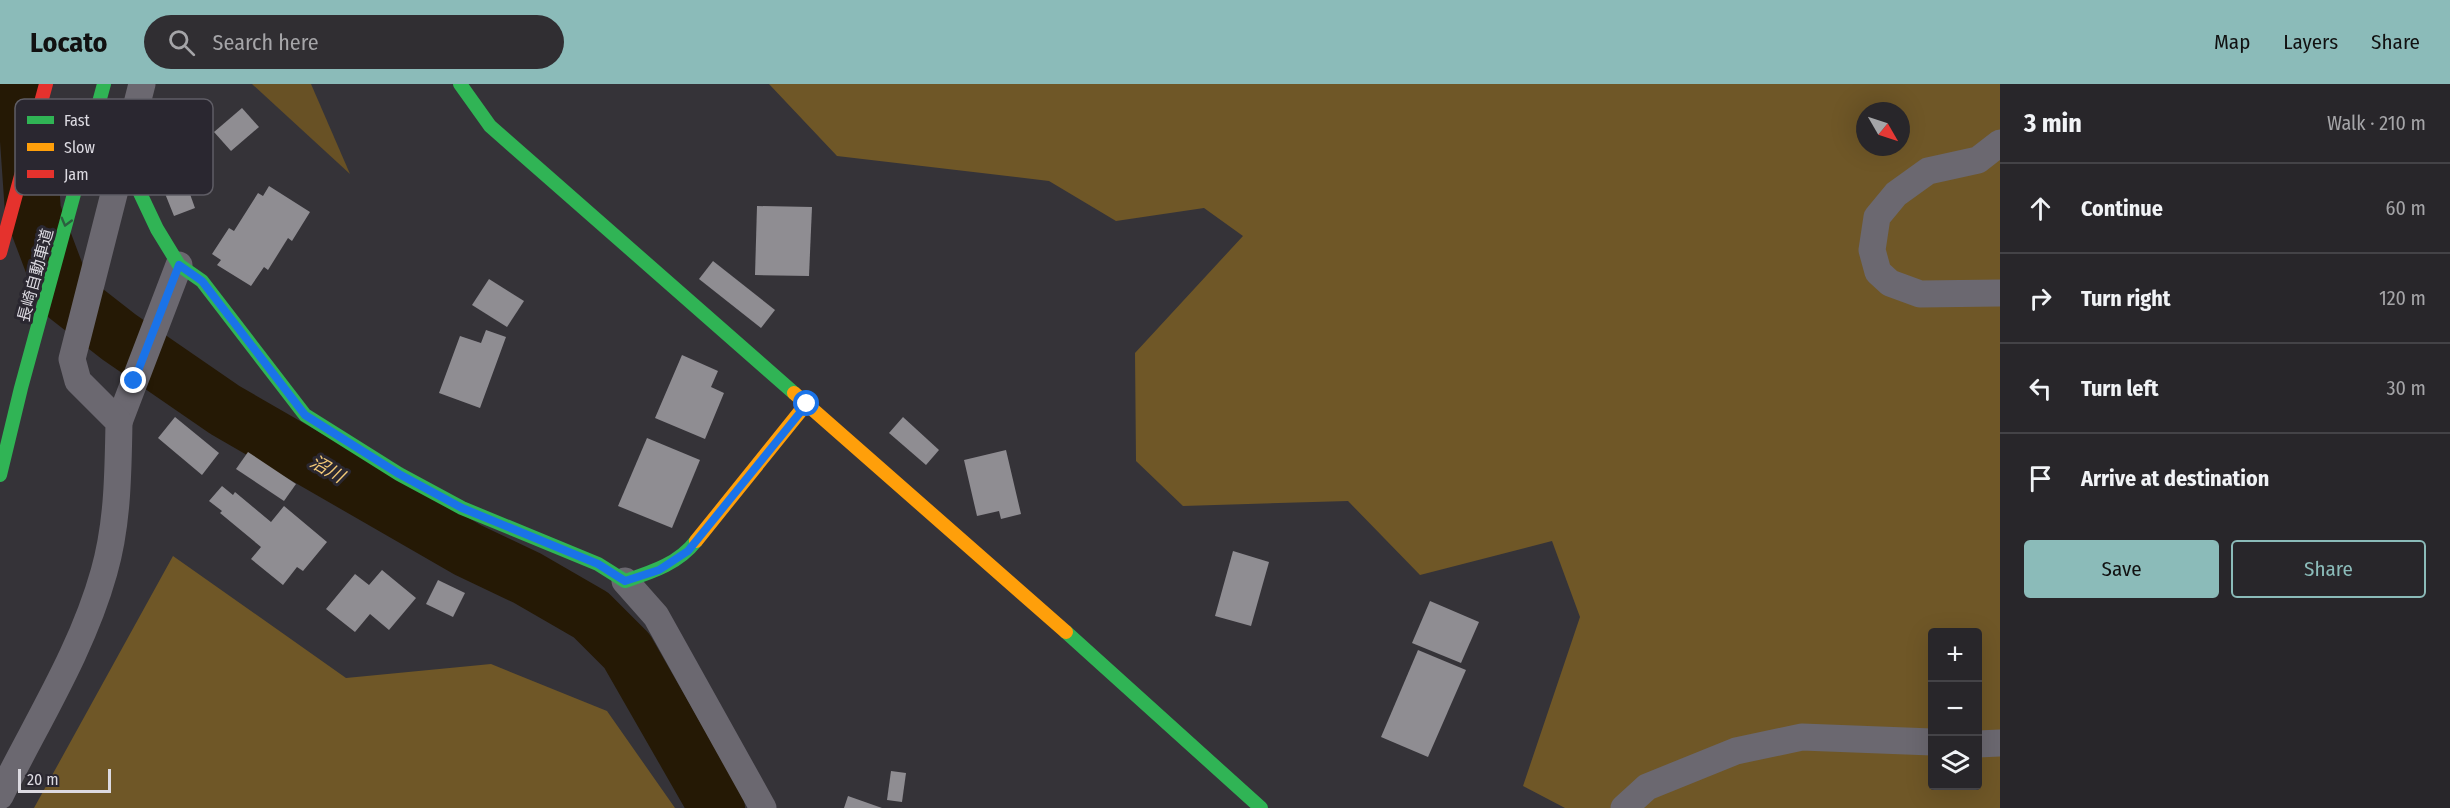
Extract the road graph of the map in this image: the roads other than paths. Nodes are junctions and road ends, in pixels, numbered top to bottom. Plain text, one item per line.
1 (46, 84) edge
2 (104, 84) edge
3 (142, 84) edge
4 (460, 84) edge
5 (42, 99) edge
6 (100, 99) edge
7 (138, 99) edge
8 (2000, 143) edge
9 (16, 195) edge
10 (74, 195) edge
11 (113, 195) edge
12 (141, 195) edge
13 (0, 253) edge
14 (179, 265) junction
15 (2000, 293) edge
16 (807, 404) junction
17 (118, 422) junction
18 (0, 475) edge
19 (625, 581) junction
20 (1928, 742) edge
21 (1982, 744) edge
22 (2000, 744) edge
23 (0, 796) edge
24 (763, 808) edge
25 (1261, 808) edge
26 (1624, 808) edge

1 - 5 main road
2 -> 6 main road, 長崎自動車道
3 - 7 street
4 - 16 main road
8 - 15 street
9 - 13 main road
10 -> 18 main road, 長崎自動車道
11 - 17 street
12 - 14 main road
14 - 17 street
14 - 19 main road
16 - 19 main road
16 - 25 main road
17 - 23 street
19 - 24 street
20 - 26 street
21 - 22 street

